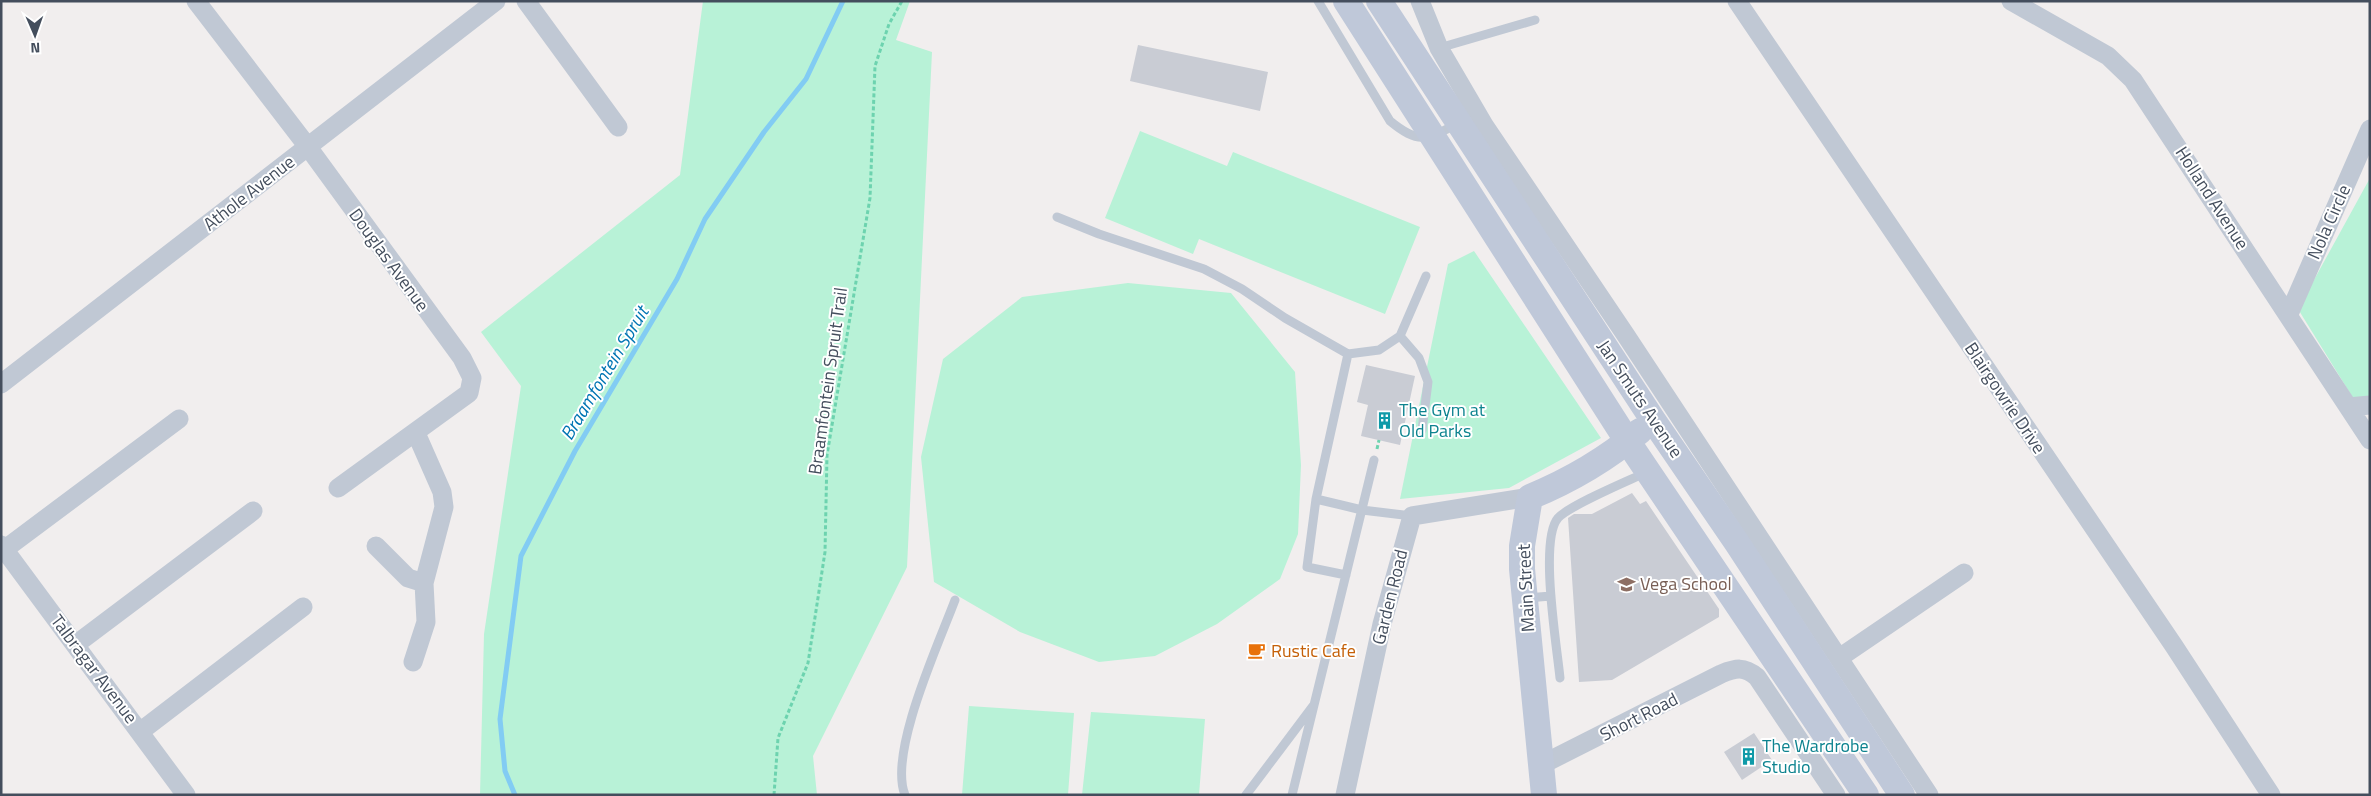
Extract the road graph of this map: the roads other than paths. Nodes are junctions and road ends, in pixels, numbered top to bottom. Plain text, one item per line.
1 (196, 1) edge
2 (496, 1) edge
3 (526, 1) edge
4 (1318, 1) edge
5 (1346, 1) edge
6 (1380, 1) edge
7 (1420, 1) edge
8 (1737, 1) edge
9 (2011, 1) edge
10 (1535, 20) dead end
11 (1439, 48) junction
12 (1458, 123) junction
13 (618, 127) dead end
14 (2370, 129) edge
15 (1431, 137) junction
16 (308, 148) junction
17 (1058, 217) dead end
18 (1426, 276) dead end
19 (2289, 314) junction
20 (1400, 336) junction
21 (1348, 354) junction
22 (1, 384) edge
23 (2370, 405) edge
24 (2348, 407) junction
25 (179, 419) dead end
26 (1653, 420) junction
27 (1422, 430) dead end
28 (416, 433) junction
29 (2370, 440) edge
30 (1628, 442) junction
31 (1374, 460) dead end
32 (1648, 471) junction
33 (338, 488) dead end
34 (1530, 497) junction
35 (1316, 499) junction
36 (1362, 510) junction
37 (253, 511) dead end
38 (1412, 516) junction
39 (376, 546) dead end
40 (2, 549) edge
41 (1964, 573) dead end
42 (1346, 575) junction
43 (424, 583) junction
44 (1551, 596) junction
45 (1524, 598) junction
46 (955, 600) dead end
47 (303, 607) dead end
48 (75, 645) junction
49 (1839, 658) junction
50 (413, 662) dead end
51 (1560, 678) dead end
52 (1316, 702) junction
53 (140, 731) junction
54 (1542, 765) junction
55 (186, 795) edge
56 (905, 795) edge
57 (1246, 795) edge
58 (1292, 795) edge
59 (1345, 795) edge
60 (1544, 795) edge
61 (1836, 795) edge
62 (1866, 795) edge
63 (1902, 795) edge
64 (1929, 795) edge
65 (2271, 795) edge

1 - 16 street, Douglas Avenue
2 - 16 street, Athole Avenue
3 - 13 street
4 - 15 lane
5 - 15 main road, Jan Smuts Avenue
6 - 12 main road, Jan Smuts Avenue
7 - 11 street, Jan Smuts Avenue
8 - 65 street, Blairgowrie Drive
9 - 19 street, Holland Avenue
10 - 11 lane
11 - 49 street, Jan Smuts Avenue
12 - 15 lane
12 - 26 main road, Jan Smuts Avenue
14 - 19 street, Nola Circle
15 - 30 main road, Jan Smuts Avenue
16 - 22 street, Athole Avenue
16 - 28 street, Douglas Avenue
17 - 21 lane
18 - 20 lane
19 - 24 street, Holland Avenue
20 - 21 lane
20 - 27 lane
21 - 35 lane
23 - 24 street
24 - 29 street, Holland Avenue
25 - 40 street
26 - 30 main road
26 - 63 main road, Jan Smuts Avenue
28 - 33 street, Douglas Avenue
28 - 43 street
30 - 32 main road, Jan Smuts Avenue
30 - 34 main road
31 - 36 lane
32 - 44 lane
32 - 62 main road, Jan Smuts Avenue
34 - 38 street
34 - 45 main road, Main Street
35 - 36 lane
35 - 42 lane
36 - 38 lane
36 - 42 lane
37 - 48 street
38 - 59 street, Garden Road
39 - 43 street
40 - 48 street, Talbragar Avenue
41 - 49 street
42 - 52 lane
43 - 50 street
44 - 45 lane
44 - 51 lane
45 - 54 main road, Main Street
46 - 56 lane
47 - 53 street
48 - 53 street, Talbragar Avenue
49 - 64 street, Jan Smuts Avenue
52 - 57 lane
52 - 58 lane
53 - 55 street, Talbragar Avenue
54 - 60 main road, Main Street
54 - 61 street, Short Road

